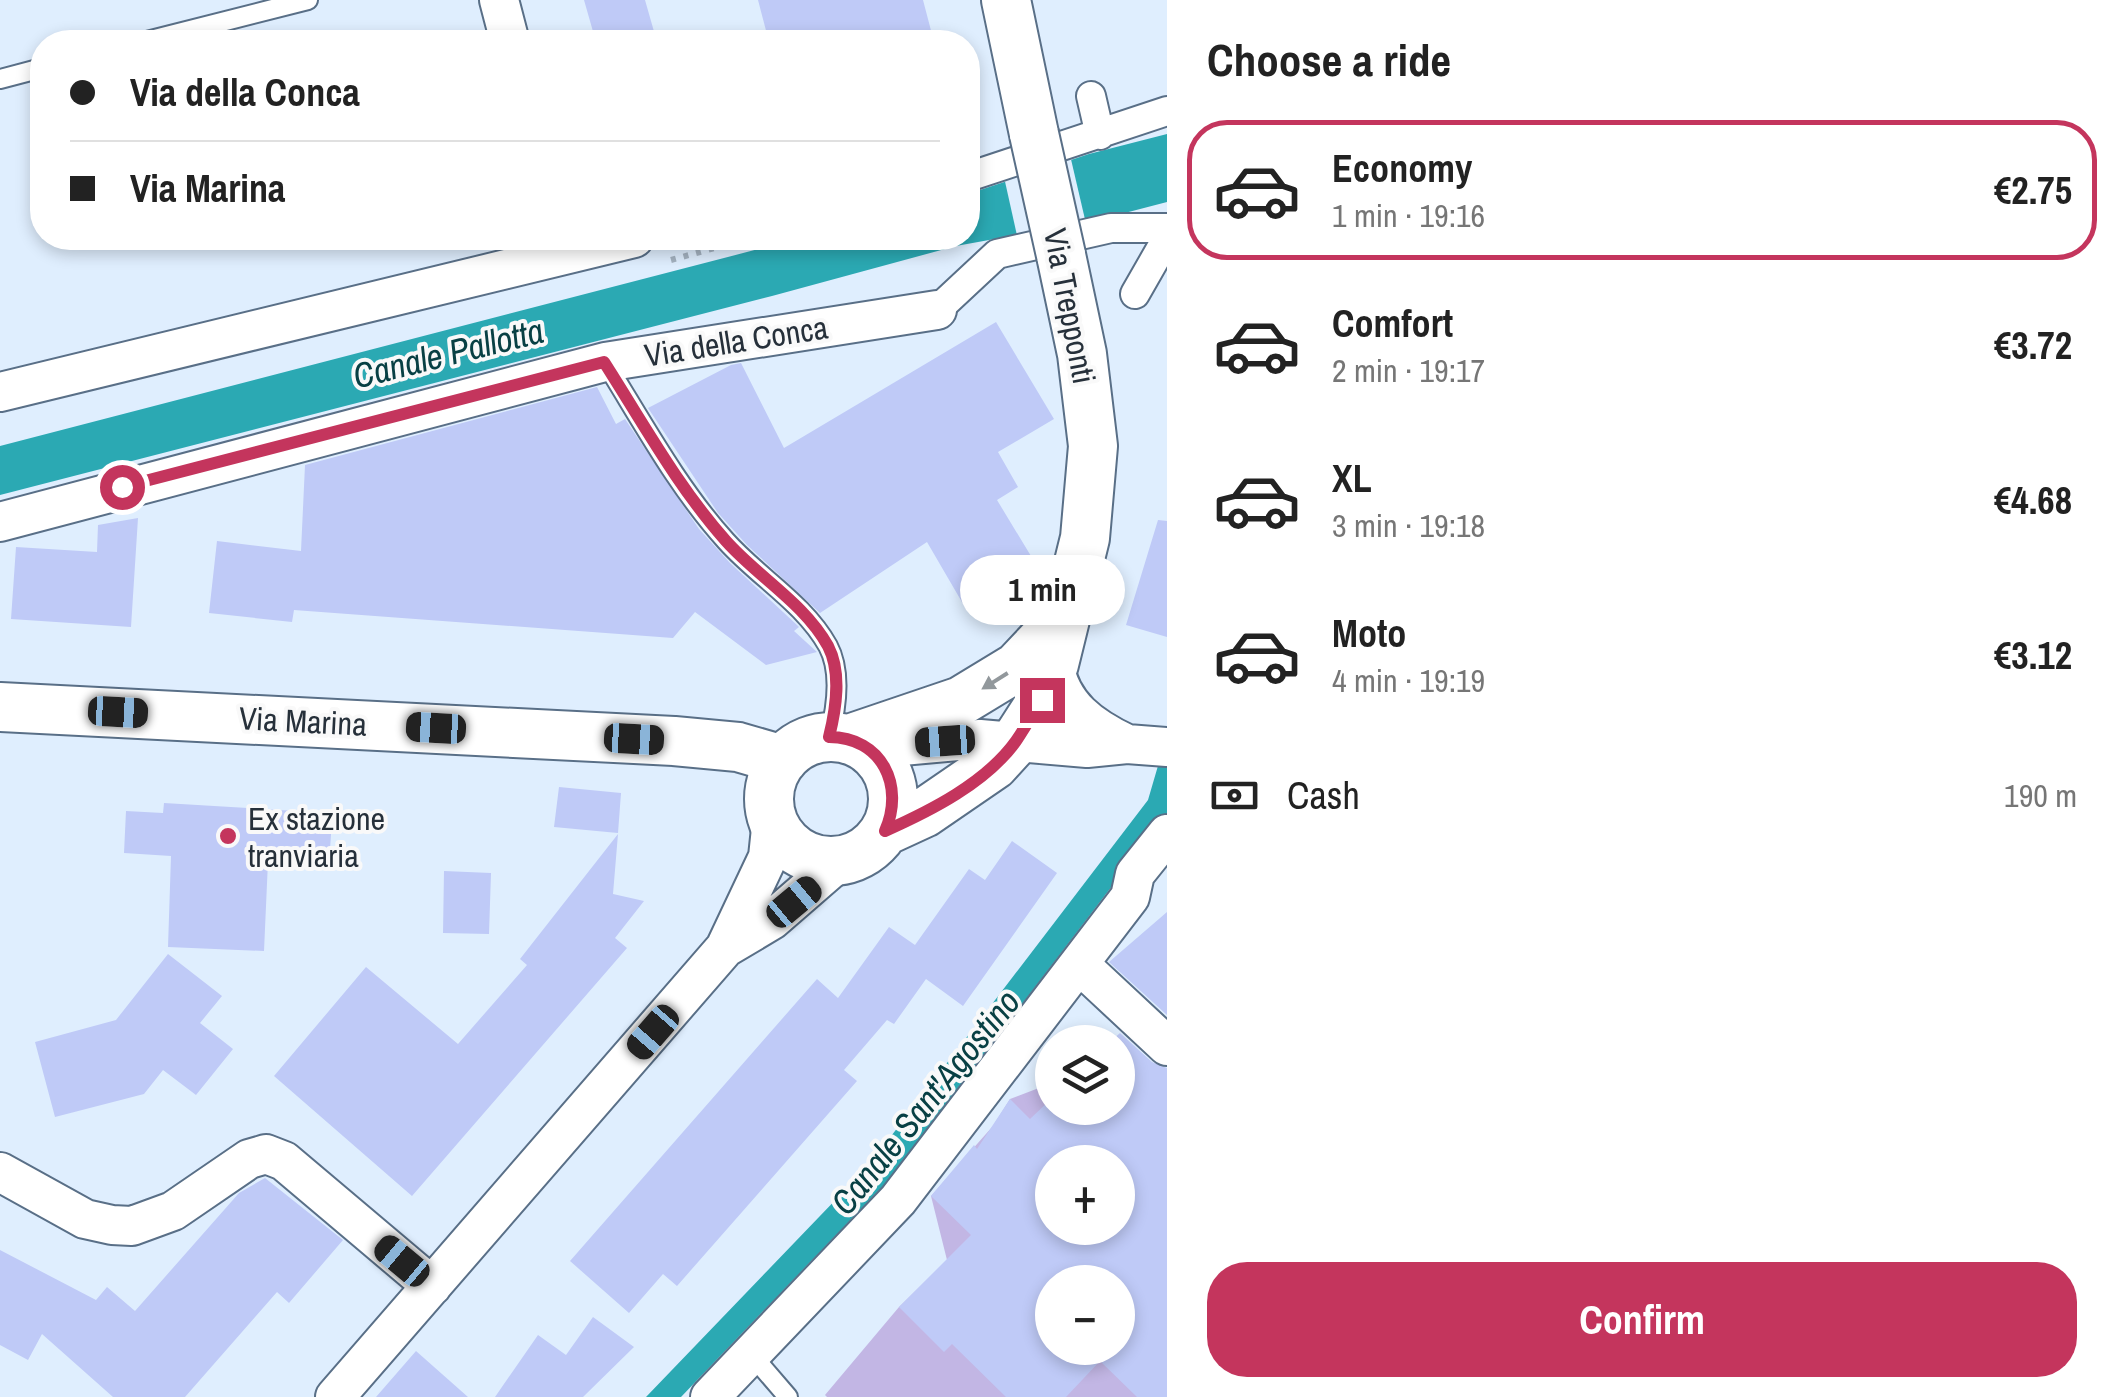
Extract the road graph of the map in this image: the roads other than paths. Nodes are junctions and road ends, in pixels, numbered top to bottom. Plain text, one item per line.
1 (308, 0) edge
2 (499, 0) edge
3 (1006, 0) edge
4 (190, 30) edge
5 (507, 30) edge
6 (30, 71) edge
7 (0, 80) edge
8 (1091, 96) dead end
9 (1167, 111) edge
10 (1100, 135) junction
11 (980, 173) edge
12 (1167, 228) edge
13 (1167, 238) edge
14 (552, 250) edge
15 (1135, 294) dead end
16 (937, 310) joint
17 (604, 362) junction
18 (0, 392) edge
19 (0, 522) edge
20 (1066, 614) junction
21 (1054, 664) junction
22 (0, 707) edge
23 (849, 742) junction
24 (1015, 742) junction
25 (1127, 744) junction
26 (1167, 747) edge
27 (783, 760) junction
28 (772, 819) junction
29 (885, 831) junction
30 (1167, 834) edge
31 (840, 861) junction
32 (725, 948) junction
33 (1079, 964) junction
34 (1167, 1046) edge
35 (0, 1172) edge
36 (432, 1286) junction
37 (751, 1354) junction
38 (336, 1397) edge
39 (710, 1397) edge
40 (788, 1397) edge

1 - 4 lane
2 - 5 street
3 - 20 street, Via Trepponti, bridge
6 - 7 lane
8 - 10 street
9 - 10 street
10 - 11 street
12 - 16 street, Via della Conca
13 - 15 street
14 - 18 street
16 - 17 street, Via della Conca
17 - 19 street, Via della Conca
17 - 23 lane
20 - 21 street
20 -> 23 street
21 - 24 street
21 - 25 street
22 - 27 street, Via Marina
23 - 24 street
23 - 27 street
23 - 29 street
24 - 25 street
24 - 29 street
25 - 26 street
27 - 28 street
28 - 31 street
28 - 32 street
29 - 31 street
30 - 33 street
31 - 32 street
32 - 36 street
33 - 34 street
33 - 37 street
35 - 36 street
36 - 38 street
37 - 39 street
37 - 40 lane

